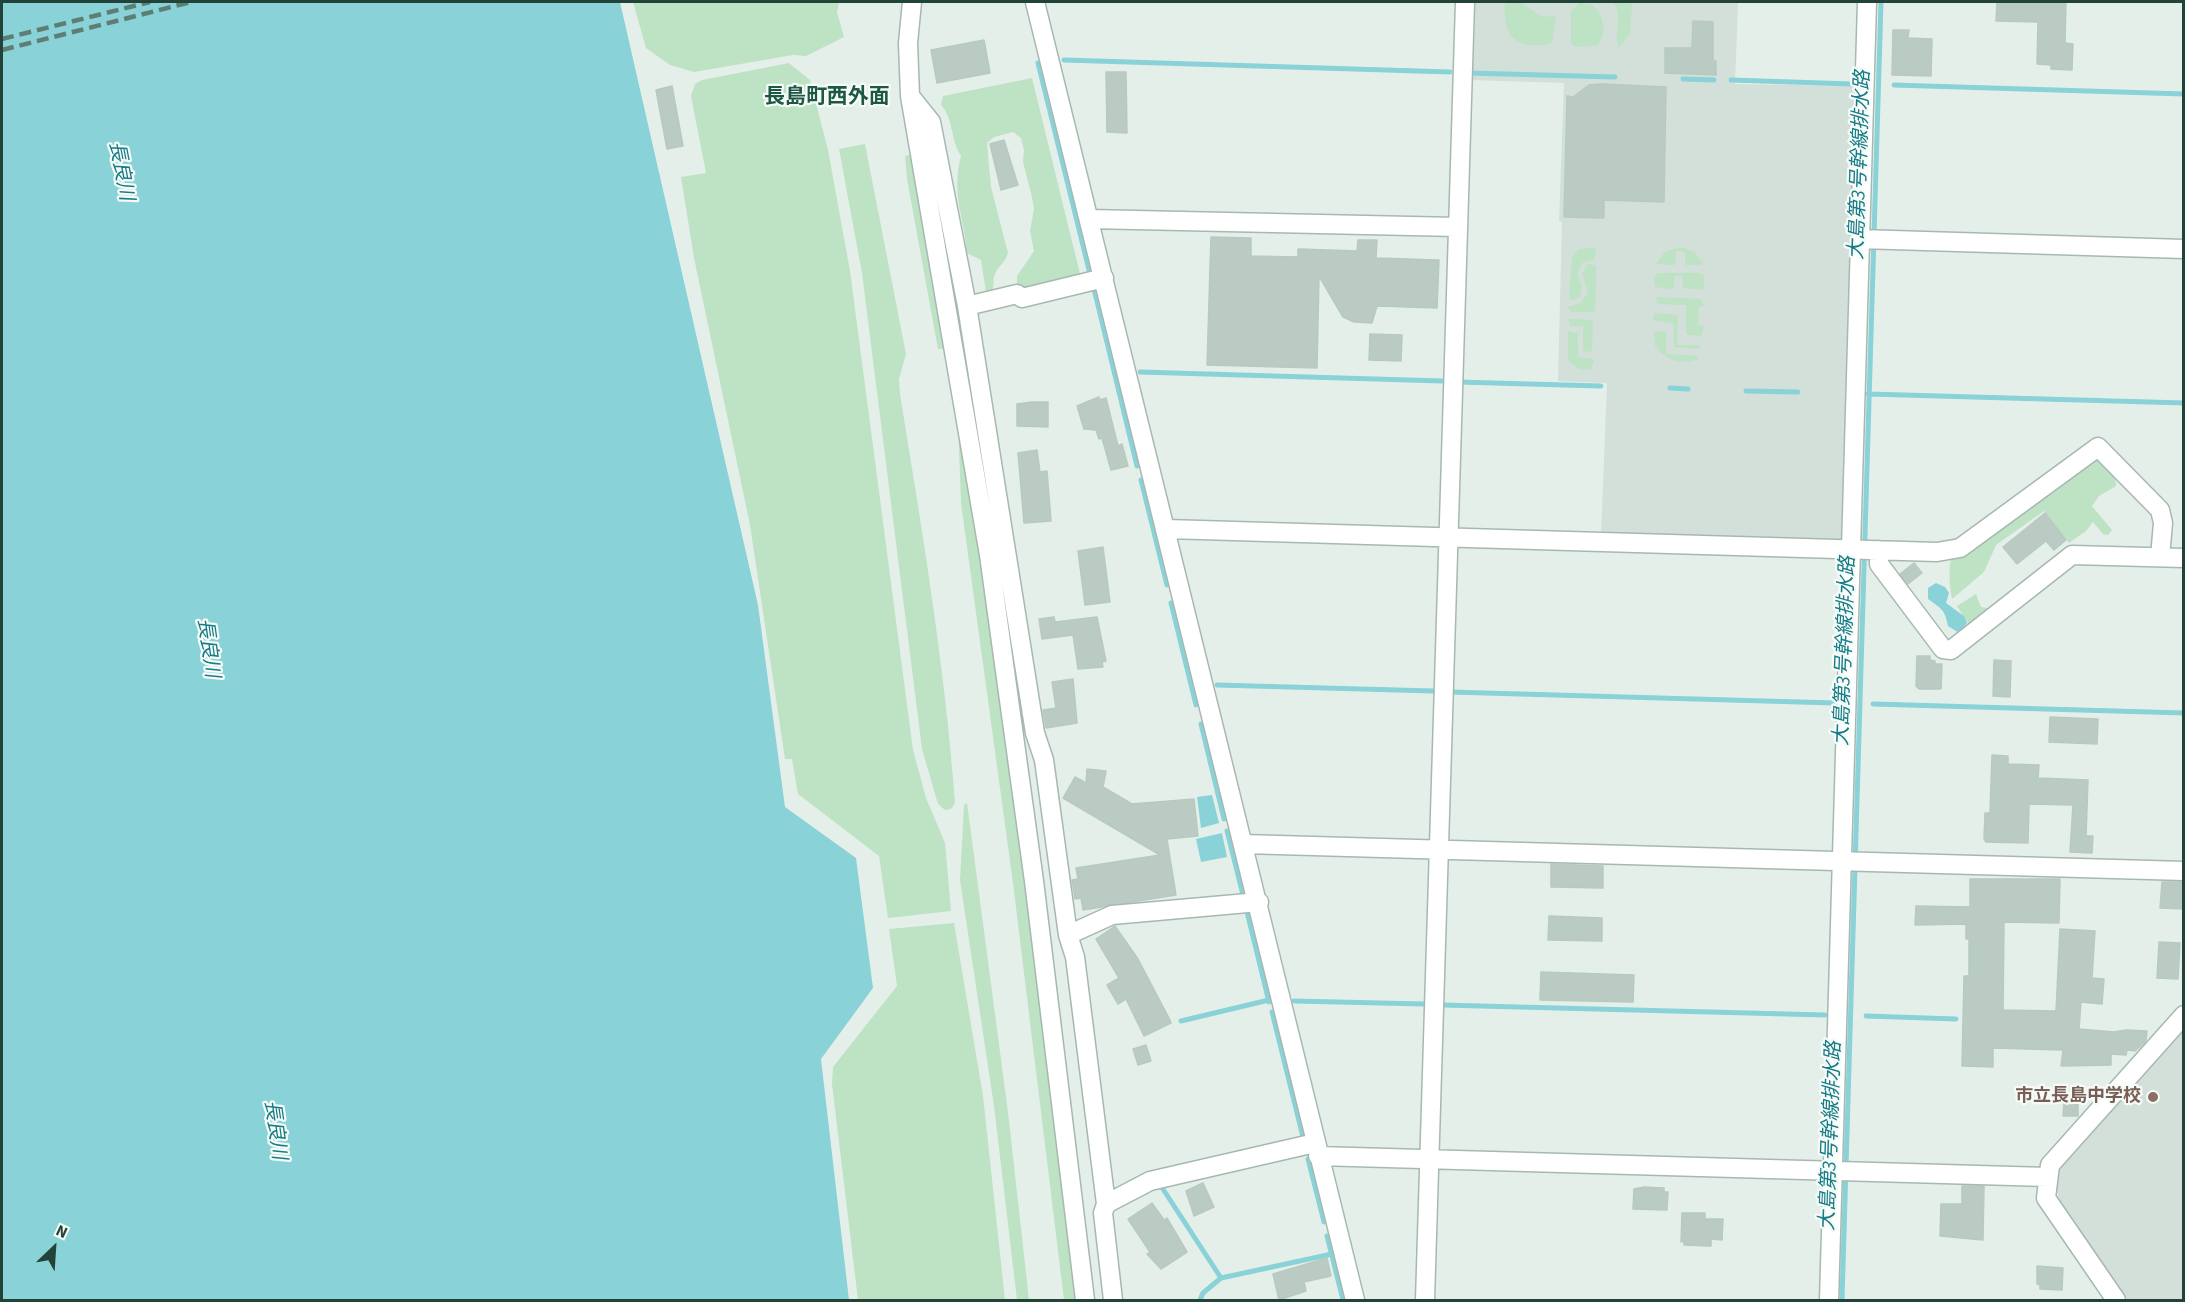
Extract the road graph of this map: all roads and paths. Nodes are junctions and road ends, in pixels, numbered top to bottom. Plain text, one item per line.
1 (912, 2) edge
2 (1035, 2) edge
3 (1465, 2) edge
4 (1866, 2) edge
5 (910, 96) junction
6 (1089, 219) junction
7 (1457, 227) junction
8 (1869, 239) junction
9 (2184, 249) edge
10 (1104, 278) junction
11 (967, 306) junction
12 (1167, 529) junction
13 (1446, 537) junction
14 (1865, 549) junction
15 (2160, 557) junction
16 (2184, 558) edge
17 (1243, 844) junction
18 (1438, 848) junction
19 (1851, 862) junction
20 (2184, 871) edge
21 (1259, 902) junction
22 (1068, 935) junction
23 (2184, 1015) edge
24 (1317, 1150) junction
25 (1429, 1159) junction
26 (1842, 1172) junction
27 (2047, 1178) junction
28 (1106, 1204) junction
29 (1085, 1300) edge
30 (1113, 1300) edge
31 (1355, 1300) edge
32 (1425, 1300) edge
33 (1828, 1300) edge
34 (2116, 1300) edge

1 - 5 street
2 - 6 street
3 - 7 street
4 - 8 street
5 - 11 street
5 - 29 street
6 - 7 street
6 - 10 street
7 - 13 street
8 - 9 street
8 - 14 street
10 - 11 street
10 - 12 street
11 - 22 street
12 - 13 street
12 - 17 street
13 - 14 street
13 - 18 street
14 - 15 street
14 - 15 street
14 - 19 street
15 - 16 street
17 - 18 street
17 - 21 street
18 - 19 street
18 - 25 street
19 - 20 street
19 - 26 street
21 - 22 street
21 - 24 street
22 - 28 street
23 - 27 street
24 - 25 street
24 - 28 street
24 - 31 street
25 - 26 street
25 - 32 street
26 - 27 street
26 - 33 street
27 - 34 street
28 - 30 street

